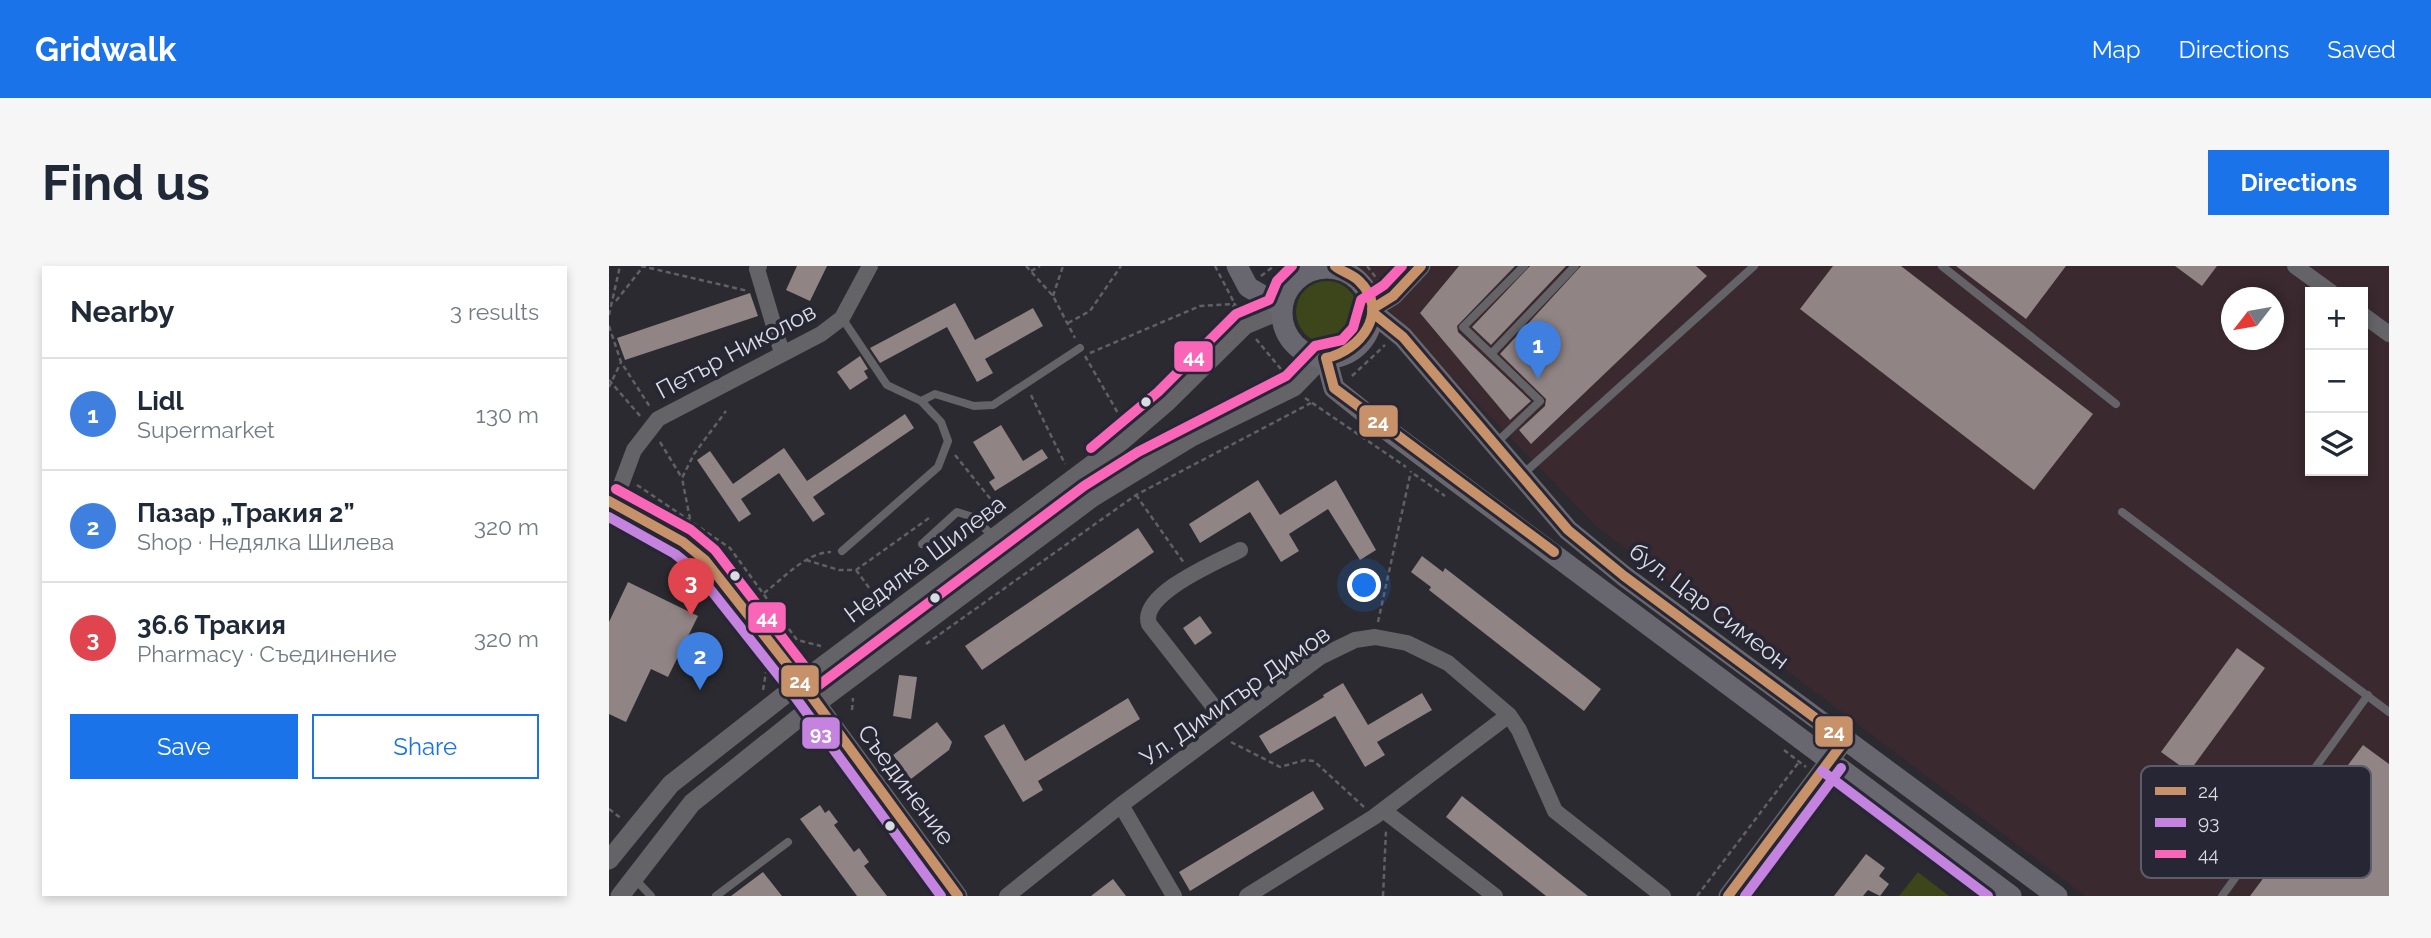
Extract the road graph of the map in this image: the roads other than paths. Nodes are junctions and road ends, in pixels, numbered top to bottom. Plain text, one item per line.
1 (759, 266) edge
2 (870, 266) edge
3 (1237, 266) edge
4 (1421, 266) edge
5 (1524, 266) edge
6 (1576, 266) edge
7 (1754, 266) edge
8 (1942, 266) edge
9 (2295, 266) edge
10 (1332, 267) edge
11 (2324, 287) edge
12 (1282, 308) junction
13 (1372, 311) junction
14 (842, 318) junction
15 (2368, 319) edge
16 (2389, 334) edge
17 (1082, 352) road end
18 (782, 353) junction
19 (1491, 354) junction
20 (1324, 358) junction
21 (921, 401) junction
22 (2116, 404) dead end
23 (1494, 445) junction
24 (1520, 477) junction
25 (611, 507) edge
26 (2122, 512) dead end
27 (989, 532) junction
28 (922, 544) dead end
29 (1240, 550) dead end
30 (842, 551) road end
31 (800, 682) junction
32 (2368, 695) junction
33 (816, 704) junction
34 (2389, 711) edge
35 (1509, 715) junction
36 (1222, 729) junction
37 (1845, 740) junction
38 (1830, 760) junction
39 (2316, 766) edge
40 (1121, 805) junction
41 (1381, 813) junction
42 (788, 842) dead end
43 (609, 860) edge
44 (634, 878) junction
45 (2235, 878) edge
46 (620, 896) edge
47 (651, 896) edge
48 (716, 896) edge
49 (958, 896) edge
50 (1007, 896) edge
51 (1174, 896) edge
52 (1247, 896) edge
53 (1495, 896) edge
54 (1663, 896) edge
55 (1728, 896) edge
56 (2011, 896) edge
57 (2057, 896) edge
58 (2222, 896) edge

1 - 18 street
2 - 14 street, Петър Николов
3 - 12 main road
4 - 13 street
5 - 19 lane
6 - 19 lane
7 - 24 lane
8 - 22 lane
9 - 11 street
10 - 12 main road
10 - 13 main road
12 - 20 main road
12 - 27 street, Недялка Шилева
13 - 20 main road
13 - 23 main road, бул. Цар Симеон
14 - 18 street, Петър Николов
14 - 21 lane
15 - 16 street
17 - 21 lane
18 - 25 street, Петър Николов
19 - 23 lane
20 - 33 street, Недялка Шилева
20 - 38 main road, бул. Цар Симеон
21 - 30 lane
23 - 24 main road, бул. Цар Симеон
24 - 37 main road, бул. Цар Симеон
25 - 31 street, Съединение
26 - 32 lane
27 - 28 lane
27 - 31 street, Недялка Шилева
29 - 36 street
31 - 33 street, Съединение
31 - 43 street, Недялка Шилева
32 - 34 lane
32 - 39 lane
33 - 44 street, Недялка Шилева
33 - 49 street, Съединение
35 - 36 street, Ул. Димитър Димов
35 - 41 street
35 - 54 street, Ул. Димитър Димов
36 - 40 street, Ул. Димитър Димов
37 - 38 street
37 - 57 main road, бул. Цар Симеон
38 - 55 street
38 - 56 main road, бул. Цар Симеон
40 - 50 street, Ул. Димитър Димов
40 - 51 street
41 - 52 street
41 - 53 street
42 - 48 lane
44 - 46 street, Недялка Шилева
44 - 47 lane
45 - 58 lane

